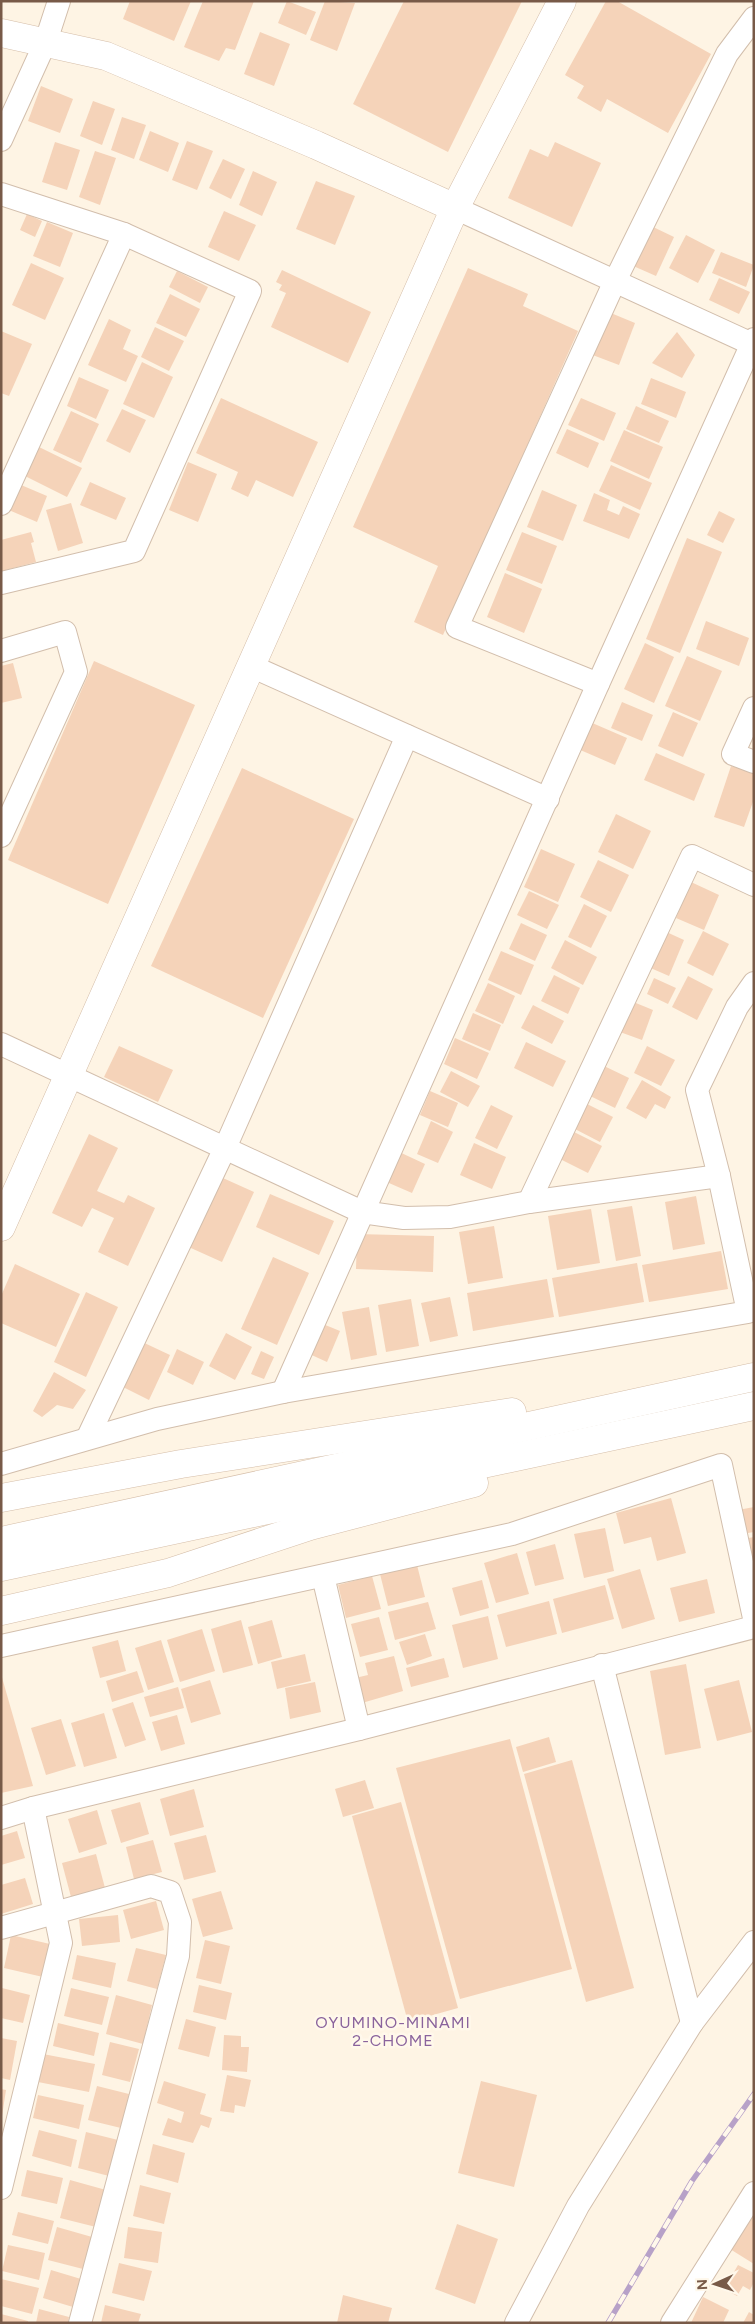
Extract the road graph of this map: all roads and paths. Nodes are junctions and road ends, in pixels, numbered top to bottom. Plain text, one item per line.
1 (59, 1) edge
2 (562, 1) edge
3 (754, 18) edge
4 (1, 32) edge
5 (46, 41) junction
6 (1, 140) edge
7 (1, 194) edge
8 (455, 208) junction
9 (124, 234) junction
10 (615, 281) junction
11 (753, 342) edge
12 (1, 504) edge
13 (1, 583) edge
14 (1, 651) edge
15 (251, 666) junction
16 (598, 684) junction
17 (754, 708) edge
18 (407, 736) junction
19 (754, 762) edge
20 (548, 799) junction
21 (1, 836) edge
22 (754, 885) edge
23 (754, 983) edge
24 (1, 1044) edge
25 (70, 1075) junction
26 (225, 1148) junction
27 (719, 1176) junction
28 (529, 1202) junction
29 (362, 1212) junction
30 (1, 1227) edge
31 (751, 1311) edge
32 (754, 1377) edge
33 (283, 1392) junction
34 (612, 1406) junction
35 (754, 1406) edge
36 (627, 1434) junction
37 (88, 1437) junction
38 (1, 1464) edge
39 (1, 1498) edge
40 (1, 1541) edge
41 (1, 1567) edge
42 (323, 1576) junction
43 (1, 1611) edge
44 (754, 1618) edge
45 (754, 1626) edge
46 (1, 1646) edge
47 (602, 1665) junction
48 (359, 1729) junction
49 (33, 1808) junction
50 (1, 1818) edge
51 (56, 1913) junction
52 (1, 1928) edge
53 (754, 1942) edge
54 (692, 2023) junction
55 (1, 2188) edge
56 (754, 2193) edge
57 (80, 2323) edge
58 (516, 2323) edge
59 (672, 2323) edge

1 - 5 street
2 - 8 street
3 - 10 street
4 - 5 street
5 - 6 street
5 - 8 street
7 - 9 street
8 - 10 street
8 - 15 street
9 - 12 street
9 - 13 street
10 - 11 street
10 - 16 street
11 - 16 street
14 - 21 street
15 - 18 street
15 - 25 street
16 - 20 street
17 - 19 street
18 - 20 street
18 - 26 street
20 - 29 street
22 - 28 street
23 - 27 street
24 - 25 street
25 - 26 street
25 - 30 street
26 - 29 street
26 - 37 street
27 - 28 street
27 - 31 street
28 - 29 street
29 - 33 street
31 - 33 street
32 - 34 street
33 - 37 street
34 - 39 street
34 - 40 street
35 - 36 street
36 - 41 street
36 - 43 street
37 - 38 street
42 - 44 street
42 - 46 street
42 - 48 street
45 - 47 street
47 - 48 street
47 - 54 street
48 - 49 street
49 - 50 street
49 - 51 street
51 - 52 street
51 - 55 street
51 - 57 street
53 - 54 street
54 - 58 street
56 - 59 street

